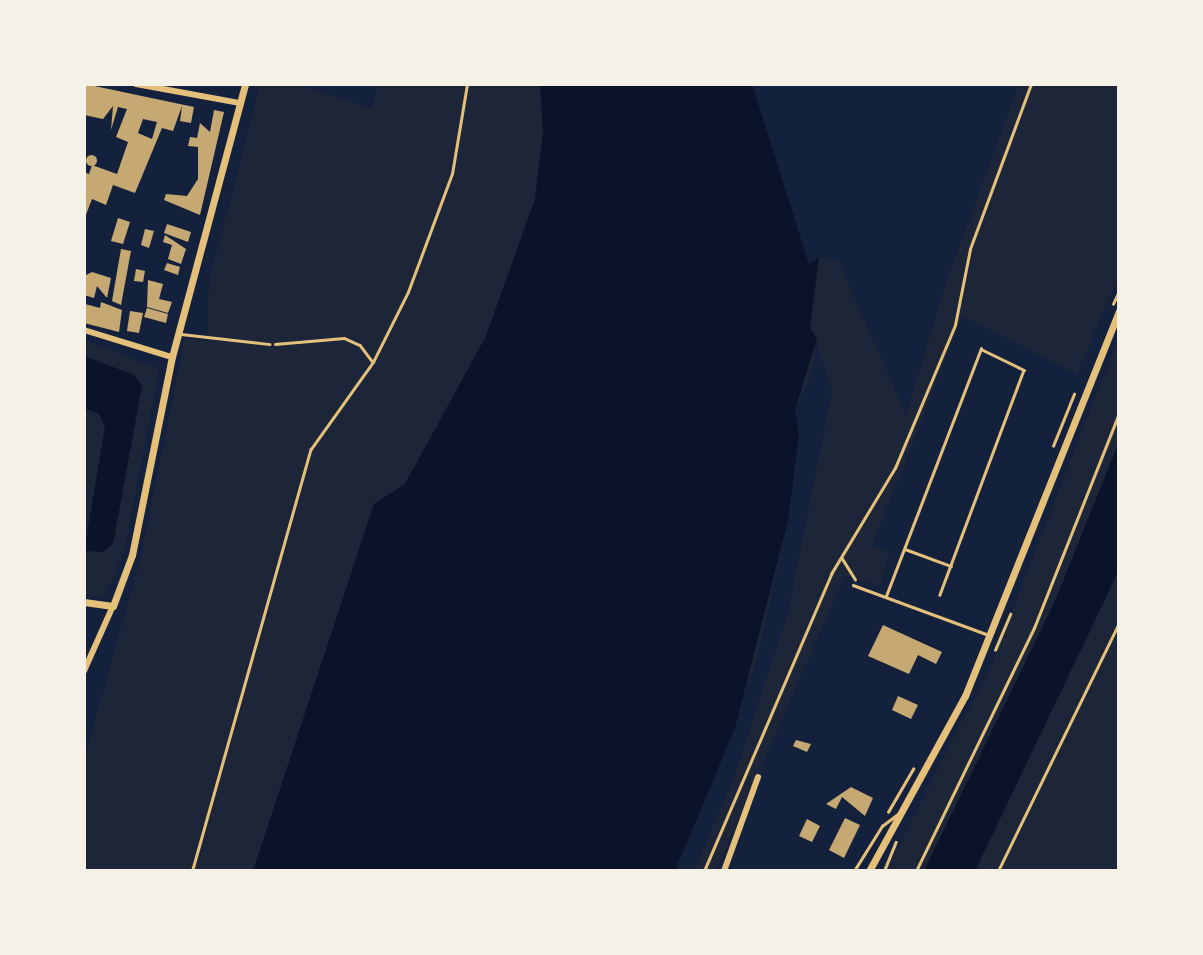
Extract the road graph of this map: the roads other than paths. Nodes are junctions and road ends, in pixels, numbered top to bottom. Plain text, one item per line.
1 (136, 84) edge
2 (245, 84) edge
3 (240, 103) junction
4 (1119, 311) edge
5 (84, 330) edge
6 (178, 334) junction
7 (269, 344) road end
8 (172, 357) junction
9 (904, 548) junction
10 (951, 566) junction
11 (853, 585) dead end
12 (940, 595) dead end
13 (886, 596) junction
14 (84, 602) edge
15 (113, 606) junction
16 (992, 636) junction
17 (84, 671) edge
18 (758, 777) dead end
19 (905, 809) junction
20 (724, 871) edge
21 (854, 871) edge
22 (869, 871) edge

1 - 3 street
2 - 3 street
3 - 6 street
4 - 16 street
5 - 8 street
6 - 7 lane
6 - 8 street
8 - 15 street
9 - 10 lane
9 - 10 lane
9 - 13 lane
10 - 12 lane
11 - 13 lane
13 - 16 lane
14 - 15 street
15 - 17 street
16 - 19 street
18 - 20 street
19 - 21 lane
19 - 22 street

